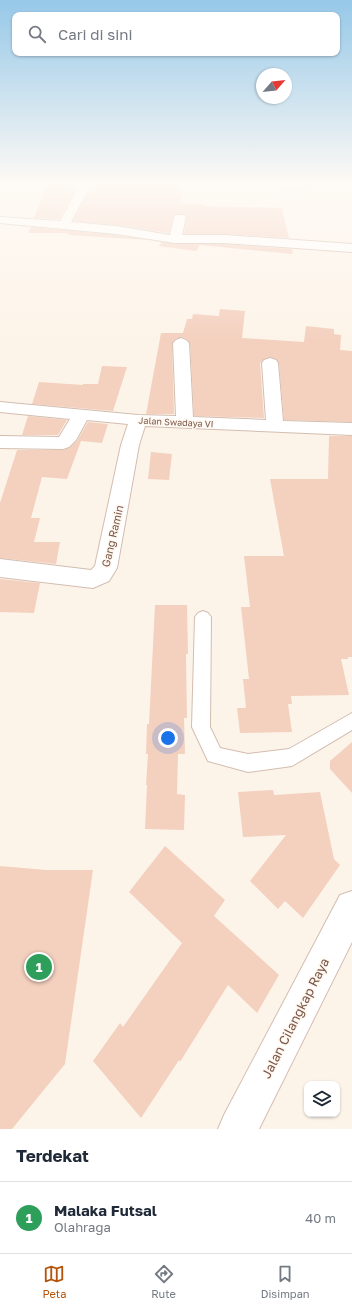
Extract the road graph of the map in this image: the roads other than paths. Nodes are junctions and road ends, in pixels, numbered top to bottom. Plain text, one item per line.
1 (147, 235) edge
2 (176, 235) edge
3 (175, 239) junction
4 (352, 248) edge
5 (181, 343) dead end
6 (270, 362) dead end
7 (0, 406) edge
8 (81, 415) junction
9 (138, 420) junction
10 (185, 422) junction
11 (275, 426) junction
12 (352, 429) edge
13 (0, 442) edge
14 (0, 568) edge
15 (203, 617) dead end
16 (352, 721) edge
17 (352, 907) edge
18 (238, 1129) edge

1 - 3 street
2 - 3 street
3 - 4 street
5 - 10 street
6 - 11 street
7 - 8 street, Jalan Swadaya VI
8 - 9 street, Jalan Swadaya VI
8 - 13 street
9 - 10 street, Jalan Swadaya VI
9 - 14 street, Gang Ramin
10 - 11 street, Jalan Swadaya VI
11 - 12 street, Jalan Swadaya VI
15 - 16 lane
17 - 18 street, Jalan Cilangkap Raya

